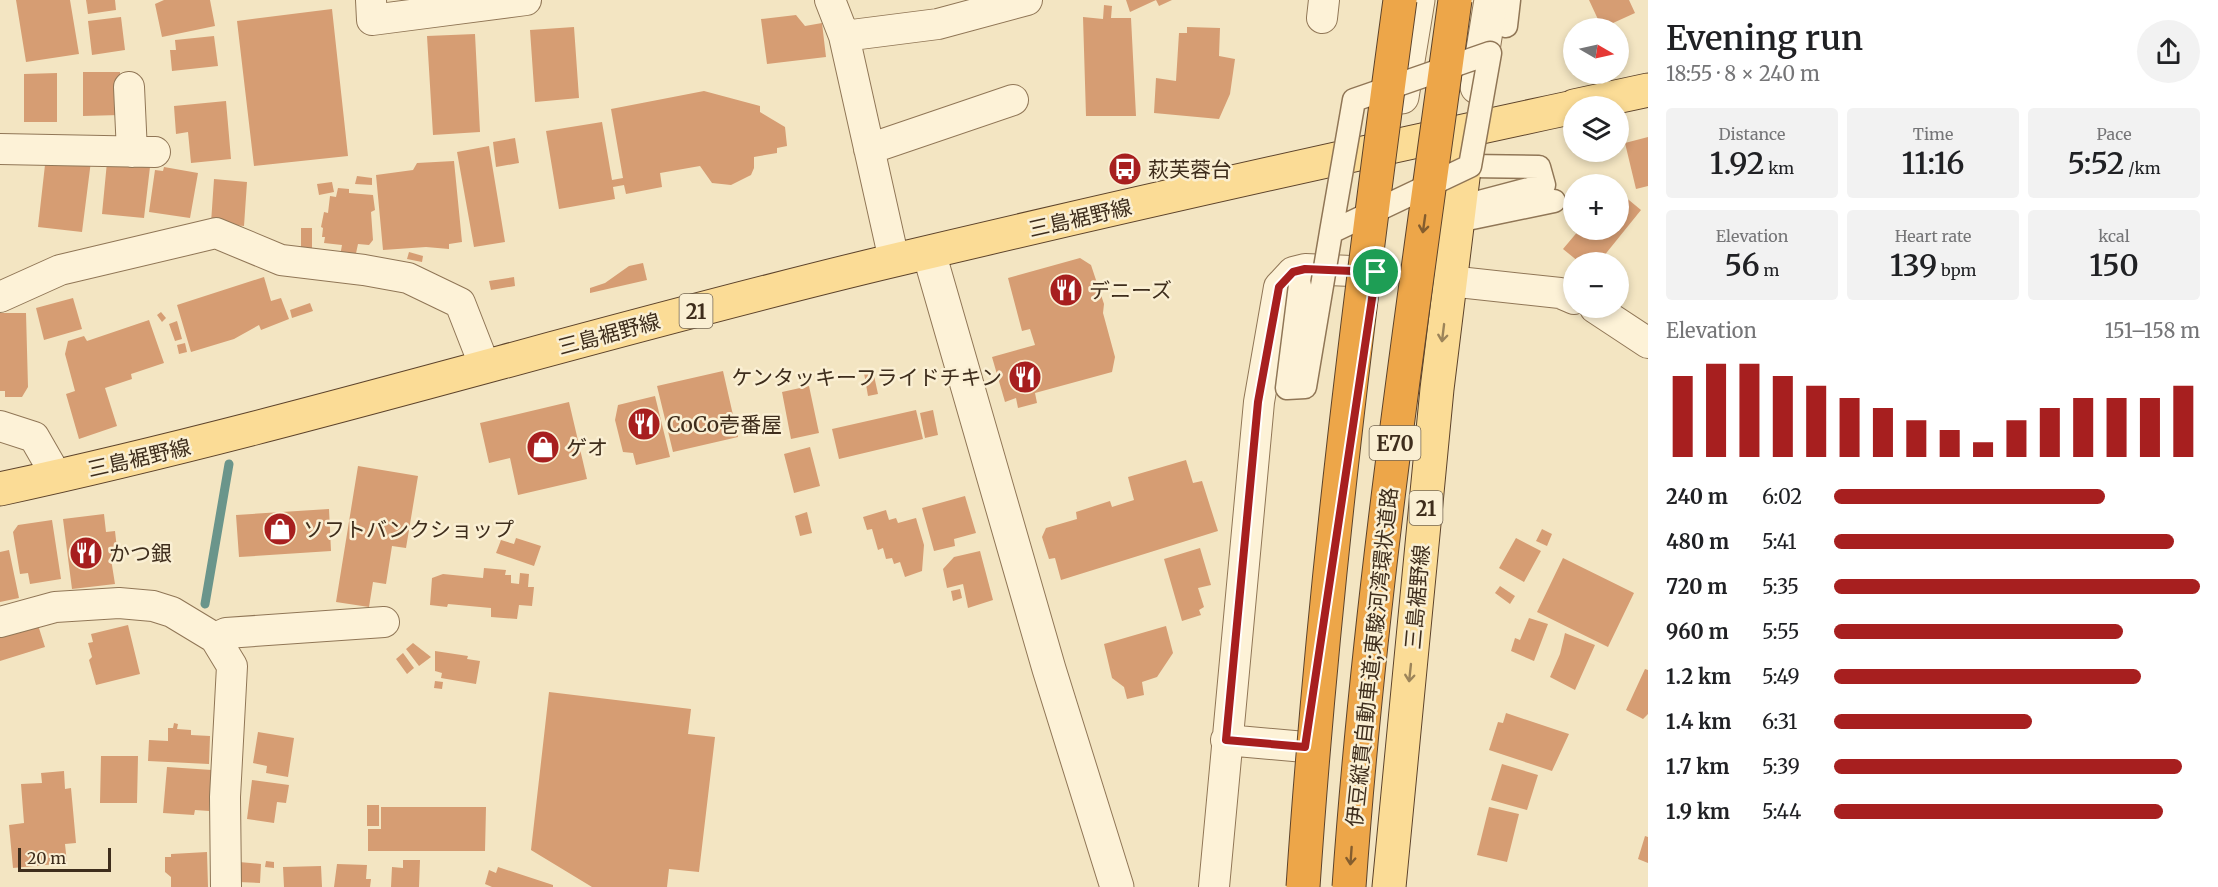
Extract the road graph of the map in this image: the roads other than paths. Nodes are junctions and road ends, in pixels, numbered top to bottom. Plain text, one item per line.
1 (371, 0) edge
2 (526, 0) edge
3 (830, 0) edge
4 (1027, 0) edge
5 (1400, 0) edge
6 (1418, 0) edge
7 (1455, 0) edge
8 (1498, 0) edge
9 (1509, 0) edge
10 (1498, 13) edge
11 (844, 36) junction
12 (1490, 52) junction
13 (129, 87) dead end
14 (1648, 90) edge
15 (1622, 96) edge
16 (1013, 99) dead end
17 (1563, 109) edge
18 (1469, 129) junction
19 (1394, 146) junction
20 (0, 149) edge
21 (869, 149) junction
22 (1470, 166) junction
23 (1554, 201) dead end
24 (1331, 232) junction
25 (929, 253) junction
26 (894, 260) junction
27 (1376, 272) junction
28 (1449, 281) junction
29 (1300, 285) dead end
30 (1563, 294) edge
31 (0, 297) edge
32 (1610, 318) edge
33 (1648, 344) edge
34 (485, 367) junction
35 (0, 426) edge
36 (57, 477) junction
37 (0, 489) edge
38 (0, 622) edge
39 (384, 622) dead end
40 (216, 638) junction
41 (1226, 740) junction
42 (1305, 747) junction
43 (226, 887) edge
44 (1117, 887) edge
45 (1214, 887) edge
46 (1295, 887) edge
47 (1303, 887) edge
48 (1349, 887) edge
49 (1389, 887) edge

1 - 2 street
3 - 11 street
4 - 11 street
5 - 47 highway, E70, bridge
6 - 19 street
7 -> 48 highway, 伊豆縦貫自動車道;東駿河湾環状道路 / E70, bridge
8 - 12 street
9 - 10 street
10 - 18 street
11 - 21 street
12 - 22 street, bridge
12 - 24 street, bridge
13 - 20 street
14 - 15 main road, 三島裾野線 / 21
16 - 21 street
17 - 18 main road, 三島裾野線 / 21
18 - 19 main road, 三島裾野線 / 21
18 - 28 main road, 三島裾野線 / 21
19 - 25 main road, 三島裾野線 / 21
19 - 27 main road
21 - 26 street
22 - 23 street
22 - 24 street, bridge
24 - 29 street, bridge
25 - 26 main road, 三島裾野線 / 21
25 - 44 street
26 - 34 main road, 三島裾野線 / 21
27 - 41 street
27 - 42 main road
28 - 30 street
28 -> 49 main road, 三島裾野線 / 21
31 - 34 street
32 - 33 street
34 - 36 main road, 三島裾野線 / 21
35 - 36 street
36 - 37 main road, 三島裾野線 / 21
38 - 40 street
39 - 40 street
40 - 43 street
41 - 42 street
41 - 45 street
42 - 46 main road

